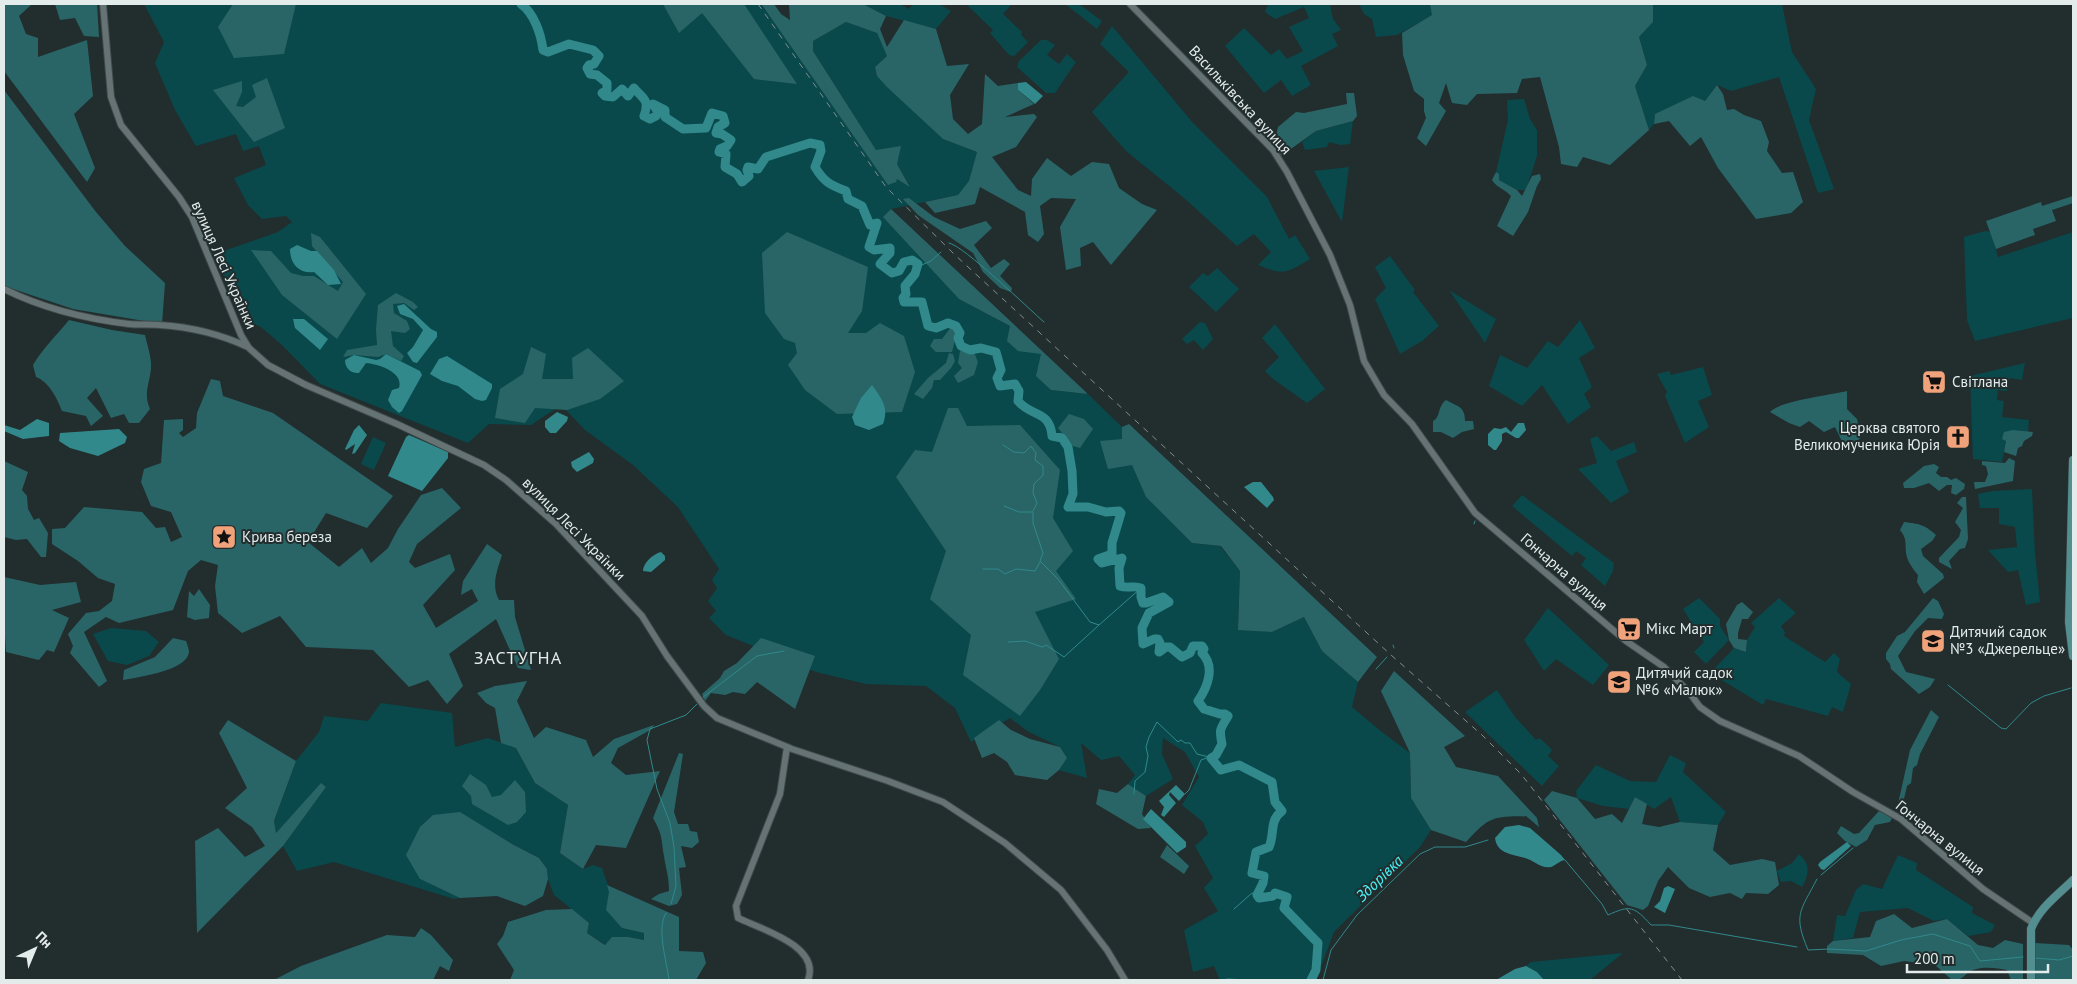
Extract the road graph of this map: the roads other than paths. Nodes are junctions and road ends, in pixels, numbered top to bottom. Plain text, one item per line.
1 (103, 4) edge
2 (1130, 4) edge
3 (1328, 252) joint
4 (4, 289) edge
5 (239, 331) junction
6 (230, 338) junction
7 (249, 348) junction
8 (2073, 460) edge
9 (2073, 656) edge
10 (787, 747) junction
11 (2073, 880) edge
12 (2033, 923) junction
13 (809, 977) edge
14 (1125, 980) edge
15 (2031, 980) edge

1 - 5 street, вулиця Лесі Українки
2 - 3 street, Васильківська вулиця
3 - 12 street, Гончарна вулиця
4 - 6 street, вулиця Лесі Українки
5 - 6 street
5 - 7 street, вулиця Лесі Українки
6 - 7 street, вулиця Лесі Українки
7 - 10 street, вулиця Лесі Українки
8 - 9 main road
10 - 13 street
10 - 14 street, вулиця Лесі Українки
11 - 12 main road
12 - 15 main road

